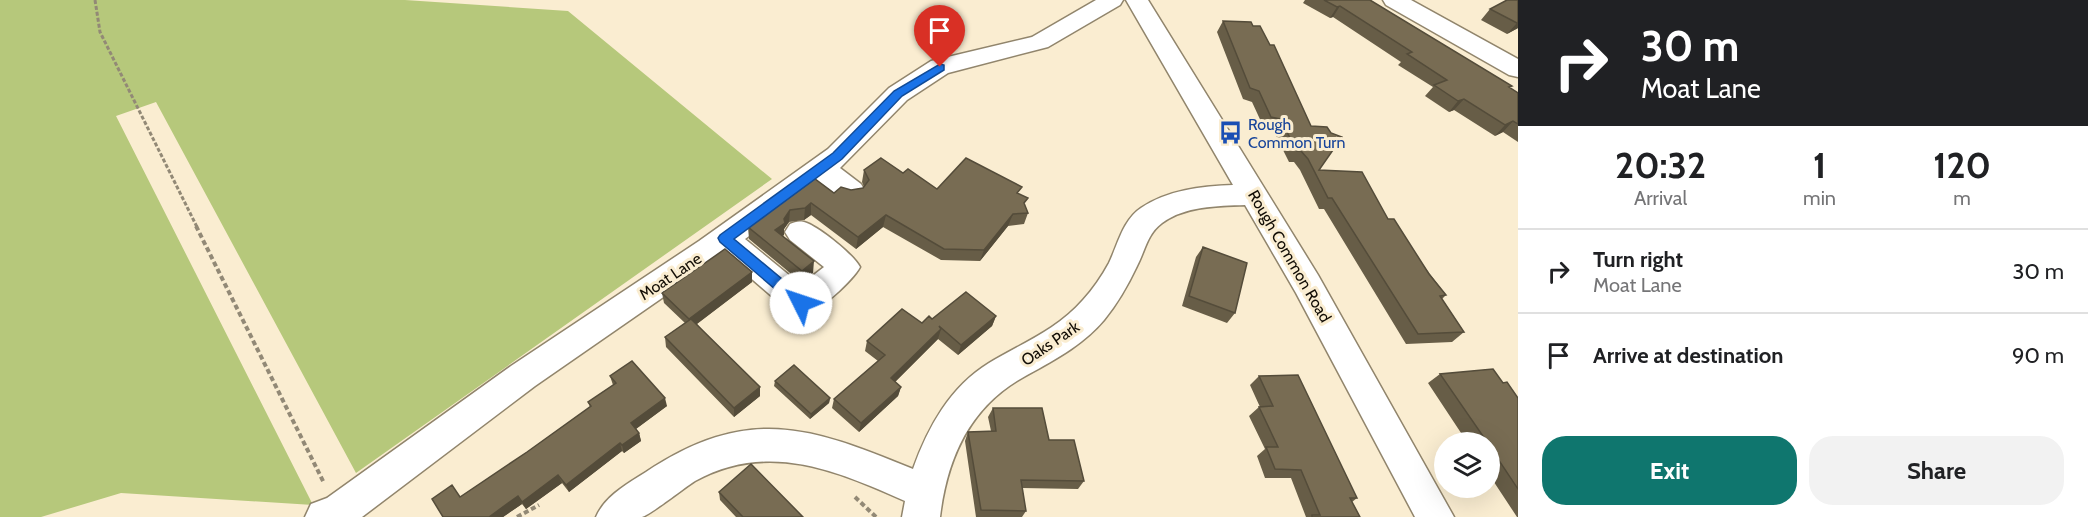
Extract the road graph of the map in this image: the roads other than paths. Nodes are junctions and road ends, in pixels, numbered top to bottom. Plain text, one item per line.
1 (1113, 0) edge
2 (1137, 0) edge
3 (1394, 0) edge
4 (1518, 69) edge
5 (820, 168) junction
6 (851, 191) edge
7 (1254, 194) junction
8 (800, 232) dead end
9 (724, 238) junction
10 (923, 504) edge
11 (331, 515) edge
12 (615, 517) edge
13 (1435, 517) edge

1 - 5 street, Moat Lane
2 - 7 street, Rough Common Road
3 - 4 street
5 - 6 street
5 - 9 street, Moat Lane
7 - 10 street, Oaks Park
7 - 13 street, Rough Common Road
8 - 9 street
9 - 11 street, Moat Lane
10 - 12 street, Oaks Park

